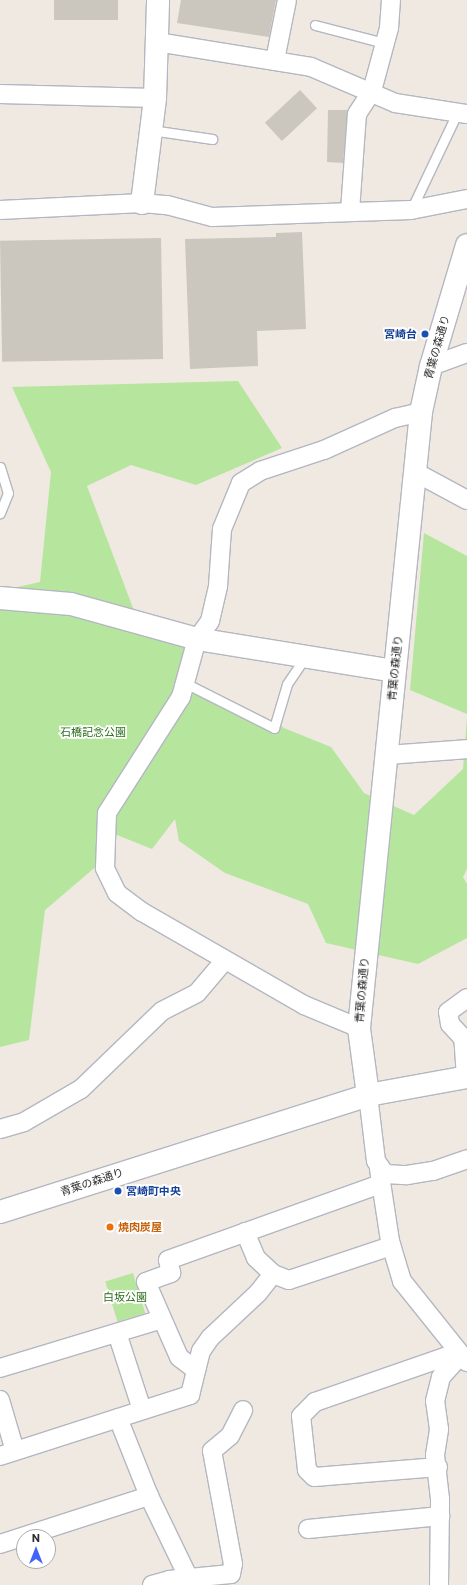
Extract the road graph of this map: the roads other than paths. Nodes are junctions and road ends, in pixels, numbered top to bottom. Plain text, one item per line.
1 (158, 0) edge
2 (287, 0) edge
3 (391, 0) edge
4 (315, 25) dead end
5 (157, 42) junction
6 (384, 43) junction
7 (275, 60) junction
8 (372, 91) junction
9 (0, 94) edge
10 (155, 98) junction
11 (462, 114) edge
12 (151, 130) junction
13 (212, 139) dead end
14 (467, 198) edge
15 (142, 203) junction
16 (0, 210) edge
17 (411, 210) junction
18 (350, 211) junction
19 (467, 245) edge
20 (467, 353) edge
21 (431, 366) junction
22 (421, 412) junction
23 (0, 467) edge
24 (415, 472) junction
25 (467, 500) edge
26 (0, 513) edge
27 (0, 598) edge
28 (197, 639) junction
29 (305, 656) junction
30 (394, 671) junction
31 (185, 683) junction
32 (467, 749) edge
33 (386, 755) junction
34 (225, 960) junction
35 (467, 998) edge
36 (359, 1028) junction
37 (467, 1077) edge
38 (368, 1095) junction
39 (0, 1129) edge
40 (467, 1159) edge
41 (380, 1176) junction
42 (0, 1212) edge
43 (245, 1232) junction
44 (391, 1246) junction
45 (273, 1274) junction
46 (162, 1319) junction
47 (118, 1333) junction
48 (464, 1358) edge
49 (0, 1368) edge
50 (196, 1370) junction
51 (0, 1400) edge
52 (142, 1410) junction
53 (243, 1410) dead end
54 (118, 1418) junction
55 (8, 1454) edge
56 (438, 1467) junction
57 (148, 1496) junction
58 (440, 1516) junction
59 (308, 1529) dead end
60 (0, 1544) edge
61 (190, 1581) edge
62 (152, 1585) edge
63 (439, 1585) edge

1 - 5 street
2 - 7 street
3 - 6 street
4 - 6 lane
5 - 7 street
5 - 10 street
6 - 8 street
7 - 8 street
8 - 11 street
8 - 18 street
9 - 10 street
10 - 12 street
11 - 17 lane
12 - 13 lane
12 - 15 street
14 - 17 street
15 - 16 street
15 - 18 street
17 - 18 street
19 - 21 street, 青葉の森通り
20 - 21 street
21 - 22 street, 青葉の森通り
22 - 24 street, 青葉の森通り
22 - 28 street
23 - 26 lane
24 - 25 street
24 - 30 street, 青葉の森通り
27 - 28 street
28 - 29 street
28 - 31 street
29 - 30 street
29 - 31 lane
30 - 33 street, 青葉の森通り
31 - 34 street
32 - 33 street
33 - 36 street, 青葉の森通り
34 - 36 street
34 - 39 street
35 - 37 street
36 - 38 street, 青葉の森通り
37 - 38 street, 青葉の森通り
38 - 41 street
38 - 42 street, 青葉の森通り
40 - 41 street
41 - 43 street
41 - 44 street
43 - 45 street
43 - 46 street
44 - 45 street
44 - 48 street
45 - 50 street
46 - 47 street
46 - 50 street
47 - 49 street
47 - 52 street
48 - 56 street
48 - 56 street
50 - 52 street
51 - 55 street
52 - 54 street
53 - 61 street
54 - 55 street
54 - 57 street
56 - 58 street
57 - 60 street
57 - 61 street
58 - 59 street
58 - 63 street
61 - 62 street

